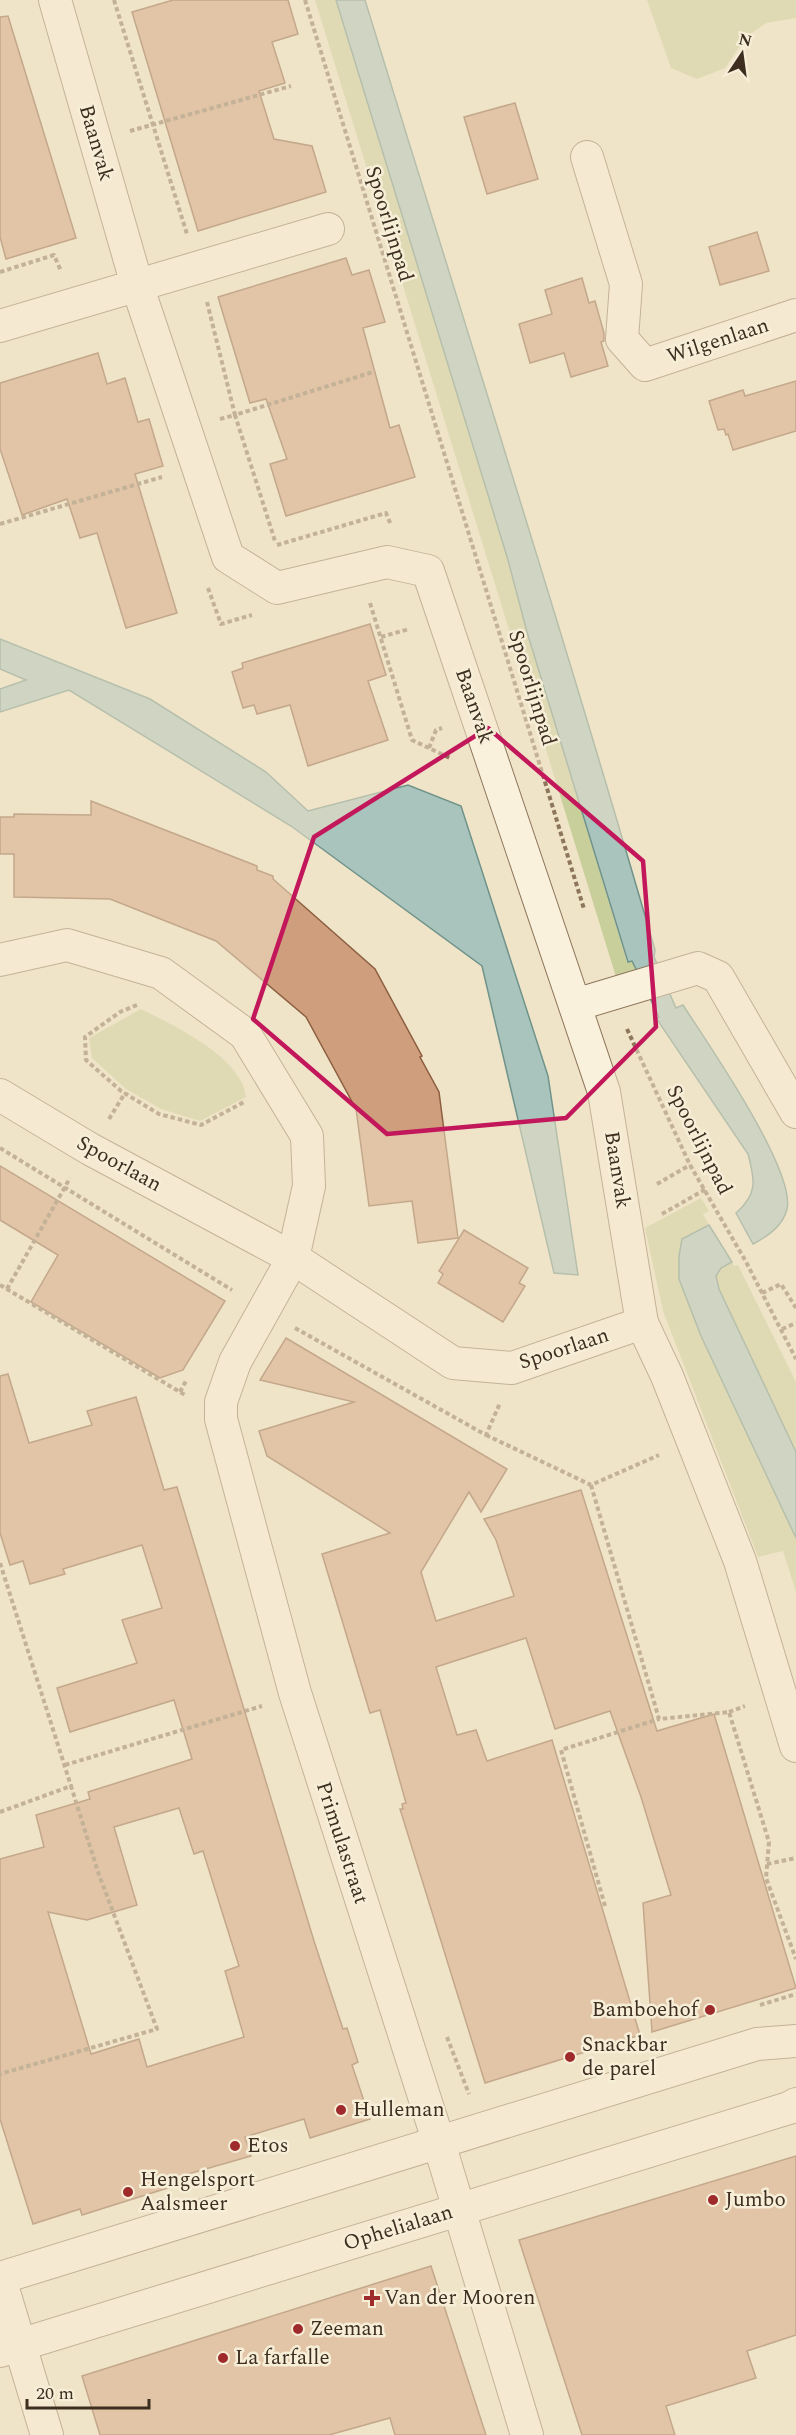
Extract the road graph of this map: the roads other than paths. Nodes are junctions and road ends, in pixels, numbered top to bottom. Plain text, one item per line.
1 (55, 0) edge
2 (587, 157) dead end
3 (328, 229) dead end
4 (137, 285) junction
5 (796, 315) edge
6 (0, 326) edge
7 (0, 960) edge
8 (575, 1005) junction
9 (0, 1095) edge
10 (796, 1112) edge
11 (293, 1258) junction
12 (642, 1323) junction
13 (796, 1746) edge
14 (796, 2041) edge
15 (796, 2104) edge
16 (439, 2144) junction
17 (457, 2210) junction
18 (0, 2278) edge
19 (9, 2348) edge
20 (47, 2435) edge
21 (527, 2435) edge

1 - 4 street, Baanvak
2 - 5 street, Wilgenlaan
3 - 4 street
4 - 6 street
4 - 8 street, Baanvak
7 - 11 street, Primulastraat
8 - 10 street
8 - 12 street, Baanvak
9 - 11 street, Spoorlaan
11 - 12 street, Spoorlaan
11 - 16 street, Primulastraat
12 - 13 street
14 - 16 street
15 - 17 street, Ophelialaan
16 - 17 street, Primulastraat
16 - 18 street
17 - 19 street, Ophelialaan
17 - 21 street, Primulastraat
18 - 19 street
19 - 20 street

